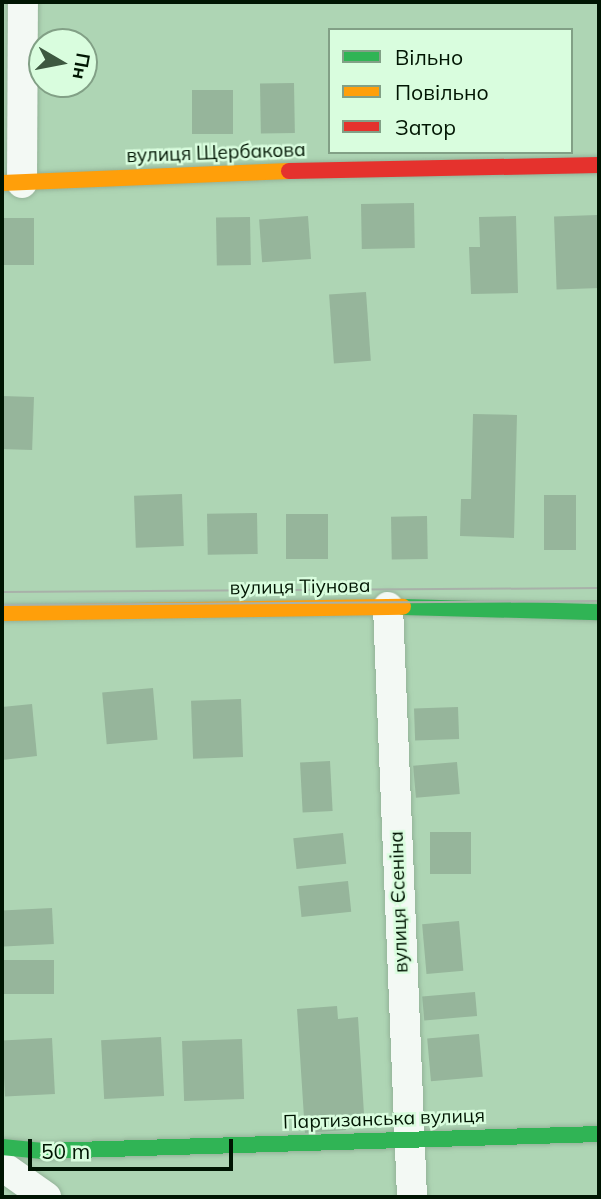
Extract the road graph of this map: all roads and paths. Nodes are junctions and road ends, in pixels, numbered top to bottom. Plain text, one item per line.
1 (23, 2) edge
2 (599, 165) edge
3 (12, 183) edge
4 (388, 607) junction
5 (599, 612) edge
6 (2, 613) edge
7 (599, 1134) edge
8 (408, 1140) junction
9 (2, 1147) edge
10 (2, 1166) edge
11 (46, 1197) edge
12 (412, 1197) edge

1 - 3 street
2 - 3 street, вулиця Щербакова
4 - 5 street, вулиця Тіунова
4 - 6 street, вулиця Тіунова
4 - 8 street, вулиця Єсеніна
7 - 8 street, Партизанська вулиця
8 - 9 street, Партизанська вулиця
8 - 12 street, вулиця Єсеніна
10 - 11 street

